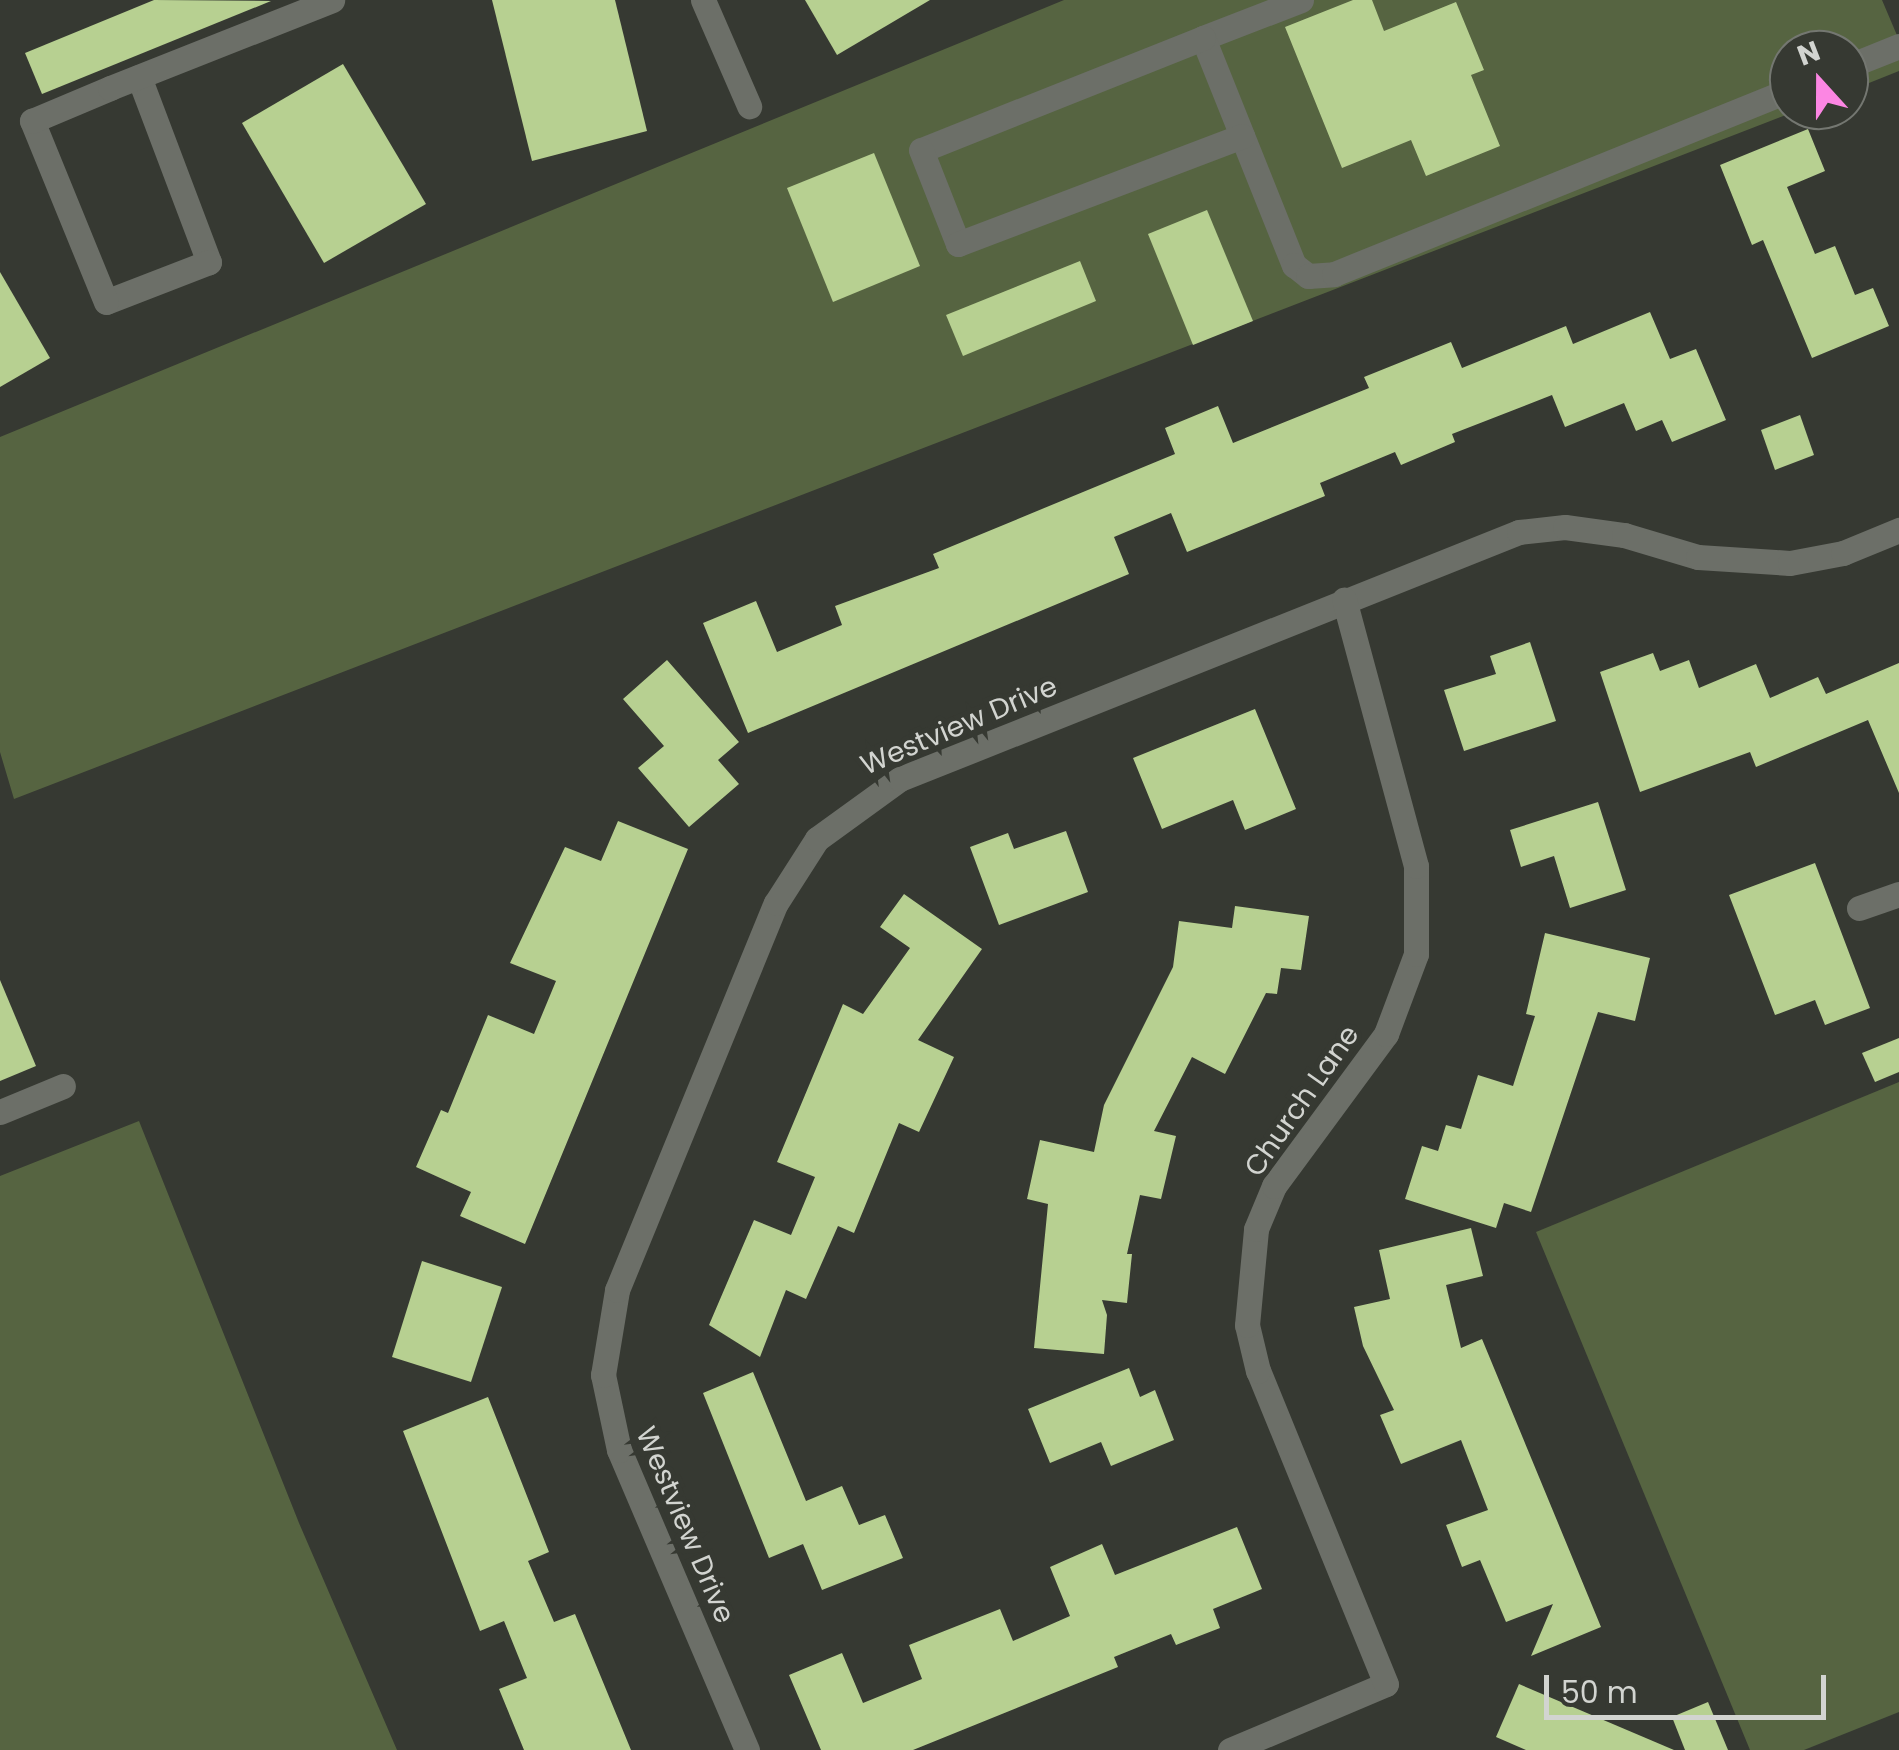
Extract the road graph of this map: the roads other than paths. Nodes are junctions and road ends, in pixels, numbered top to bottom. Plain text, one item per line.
1 (332, 0) edge
2 (704, 0) edge
3 (1300, 0) edge
4 (1203, 38) junction
5 (1899, 46) edge
6 (1869, 58) edge
7 (139, 77) junction
8 (1769, 98) edge
9 (749, 106) dead end
10 (1242, 136) junction
11 (1899, 530) edge
12 (1344, 600) junction
13 (1899, 894) edge
14 (1859, 908) dead end
15 (63, 1086) dead end
16 (0, 1112) edge
17 (747, 1750) edge
18 (1230, 1750) edge

1 - 7 street
2 - 9 street
3 - 4 street
4 - 10 street
4 - 10 street
5 - 6 street
7 - 7 street
8 - 10 street
11 - 12 street, Westview Drive
12 - 17 street, Westview Drive
12 - 18 street, Church Lane
13 - 14 street
15 - 16 street

